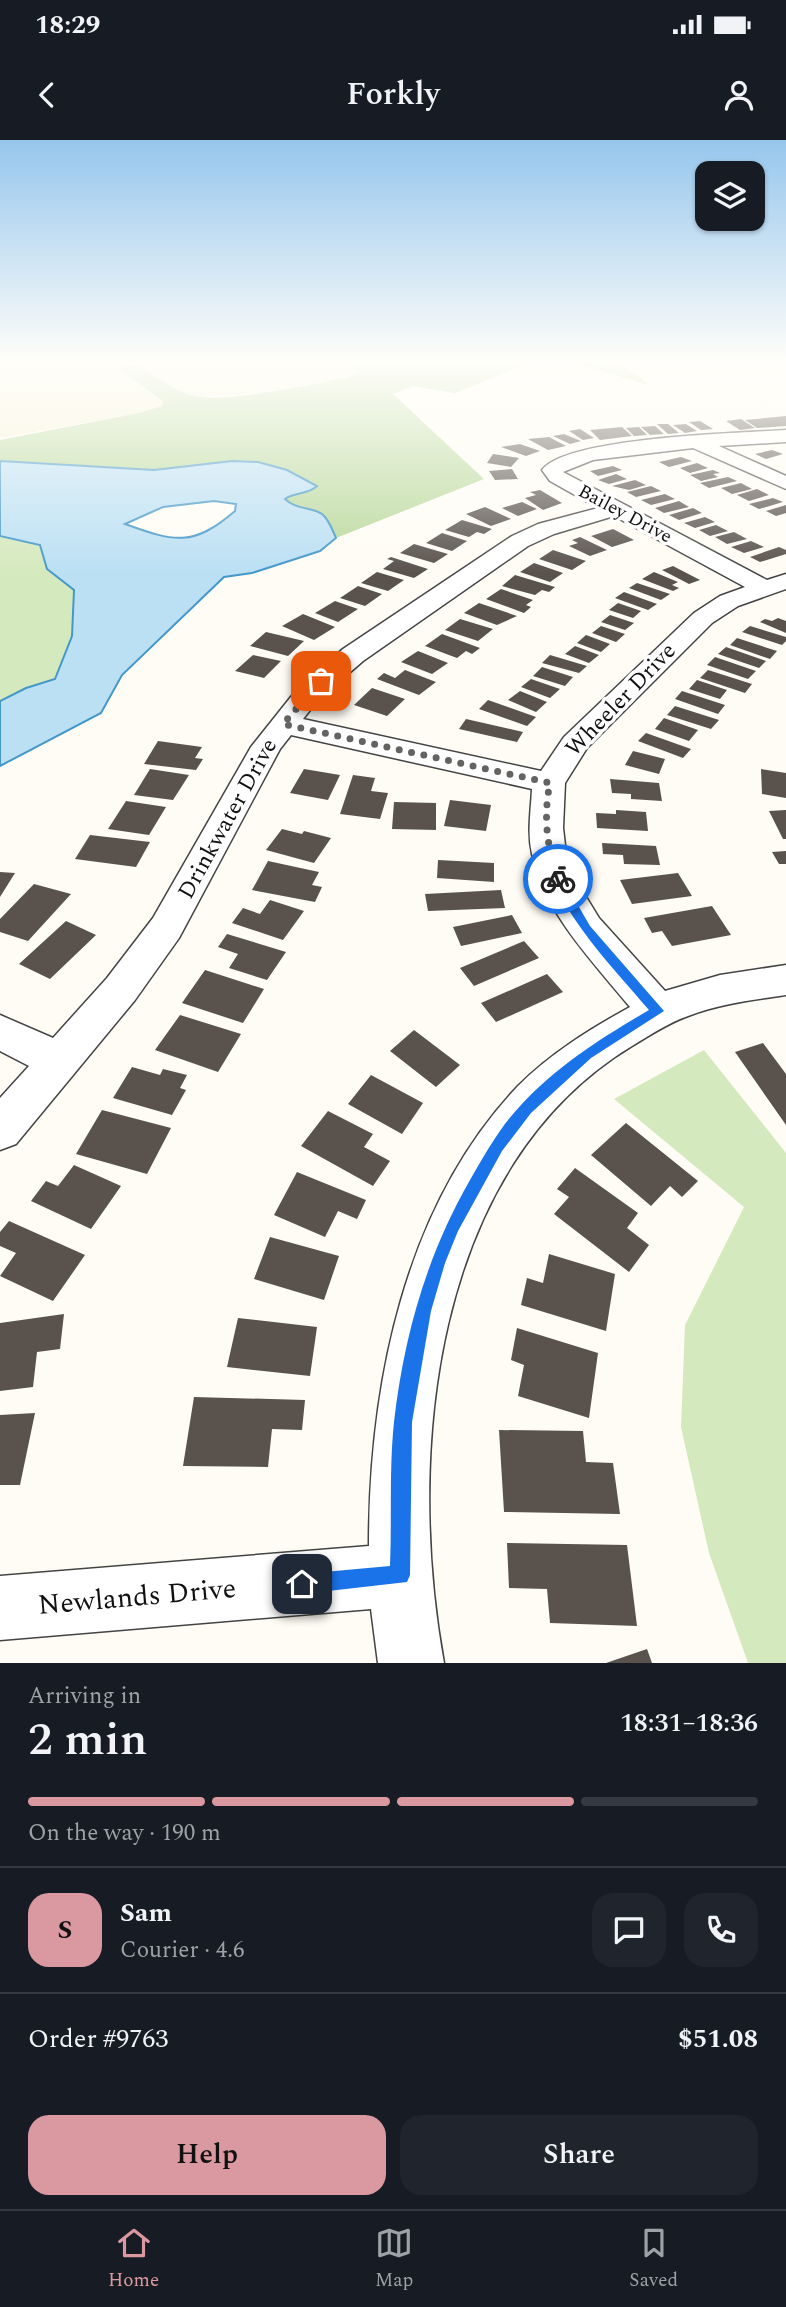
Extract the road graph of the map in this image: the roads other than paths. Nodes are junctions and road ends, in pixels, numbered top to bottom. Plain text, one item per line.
1 (786, 436) edge
2 (698, 443) junction
3 (786, 484) edge
4 (617, 509) junction
5 (775, 584) edge
6 (283, 724) junction
7 (550, 783) junction
8 (786, 980) edge
9 (658, 1011) junction
10 (0, 1032) edge
11 (58, 1060) junction
12 (0, 1130) edge
13 (400, 1575) junction
14 (0, 1608) edge
15 (411, 1663) edge

1 - 2 street, Bailey Drive
2 - 3 street
2 - 4 street, Bailey Drive
4 - 5 street, Bailey Drive
4 - 6 street, Drinkwater Drive
5 - 7 street, Wheeler Drive
6 - 7 street
6 - 11 street, Drinkwater Drive
7 - 9 street, Wheeler Drive
8 - 9 street
9 - 13 street
10 - 11 street
11 - 12 street, Drinkwater Drive
13 - 14 street, Newlands Drive
13 - 15 street

